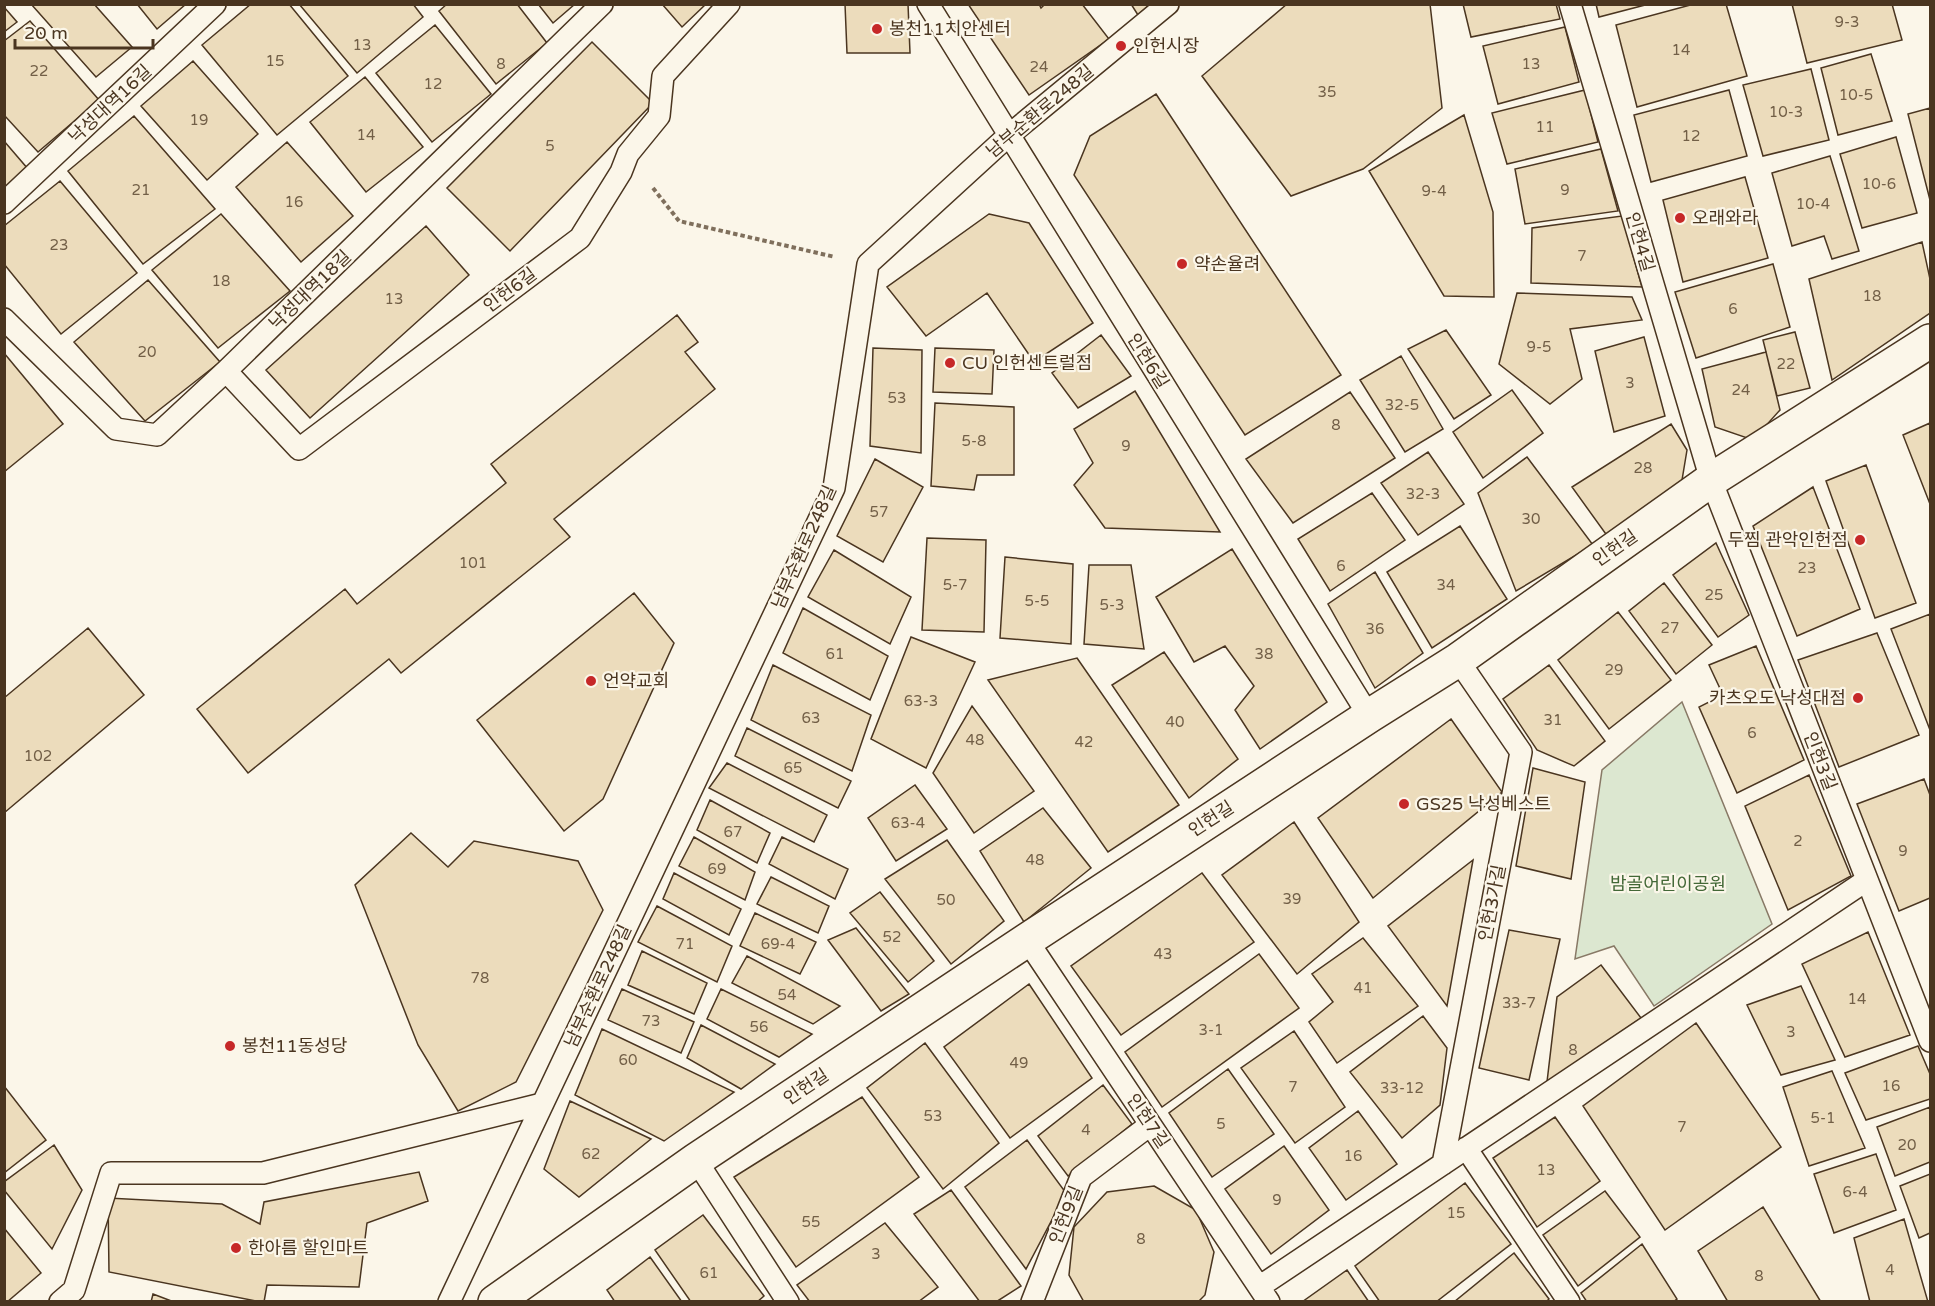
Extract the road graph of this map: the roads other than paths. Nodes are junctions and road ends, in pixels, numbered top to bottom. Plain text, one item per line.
1 (215, 4) edge
2 (602, 4) edge
3 (729, 4) edge
4 (928, 4) edge
5 (1168, 4) edge
6 (1570, 4) edge
7 (1008, 135) junction
8 (4, 203) edge
9 (4, 319) edge
10 (1930, 341) edge
11 (226, 371) junction
12 (1710, 480) junction
13 (1458, 660) junction
14 (1369, 716) junction
15 (1867, 880) junction
16 (1027, 940) junction
17 (1930, 1041) edge
18 (542, 1104) junction
19 (1150, 1125) junction
20 (1466, 1148) junction
21 (696, 1160) junction
22 (1443, 1164) junction
23 (1264, 1294) edge
24 (60, 1302) edge
25 (449, 1302) edge
26 (495, 1302) edge
27 (788, 1302) edge
28 (1032, 1302) edge
29 (1569, 1302) edge

1 - 8 lane, 낙성대역16길
2 - 11 lane, 낙성대역18길
3 - 11 lane, 인헌6길
4 - 7 lane, 인헌6길
5 - 7 lane, 남부순환로248길
6 - 12 lane, 인헌4길
7 - 14 lane, 인헌6길
7 - 18 lane, 남부순환로248길
9 - 11 lane, 낙성대역18길
10 - 12 street, 인헌길
12 - 13 street, 인헌길
12 - 15 lane, 인헌3길
13 - 14 street, 인헌길
13 - 22 lane, 인헌3가길
14 - 16 street, 인헌길
15 - 17 lane, 인헌3길
15 - 20 lane
16 - 19 lane, 인헌7길
16 - 21 street, 인헌길
18 - 24 lane
18 - 25 lane, 남부순환로248길
19 - 23 lane, 인헌7길
19 - 28 lane, 인헌9길
20 - 22 lane
20 - 29 lane
21 - 26 street, 인헌길
21 - 27 lane
22 - 23 lane

